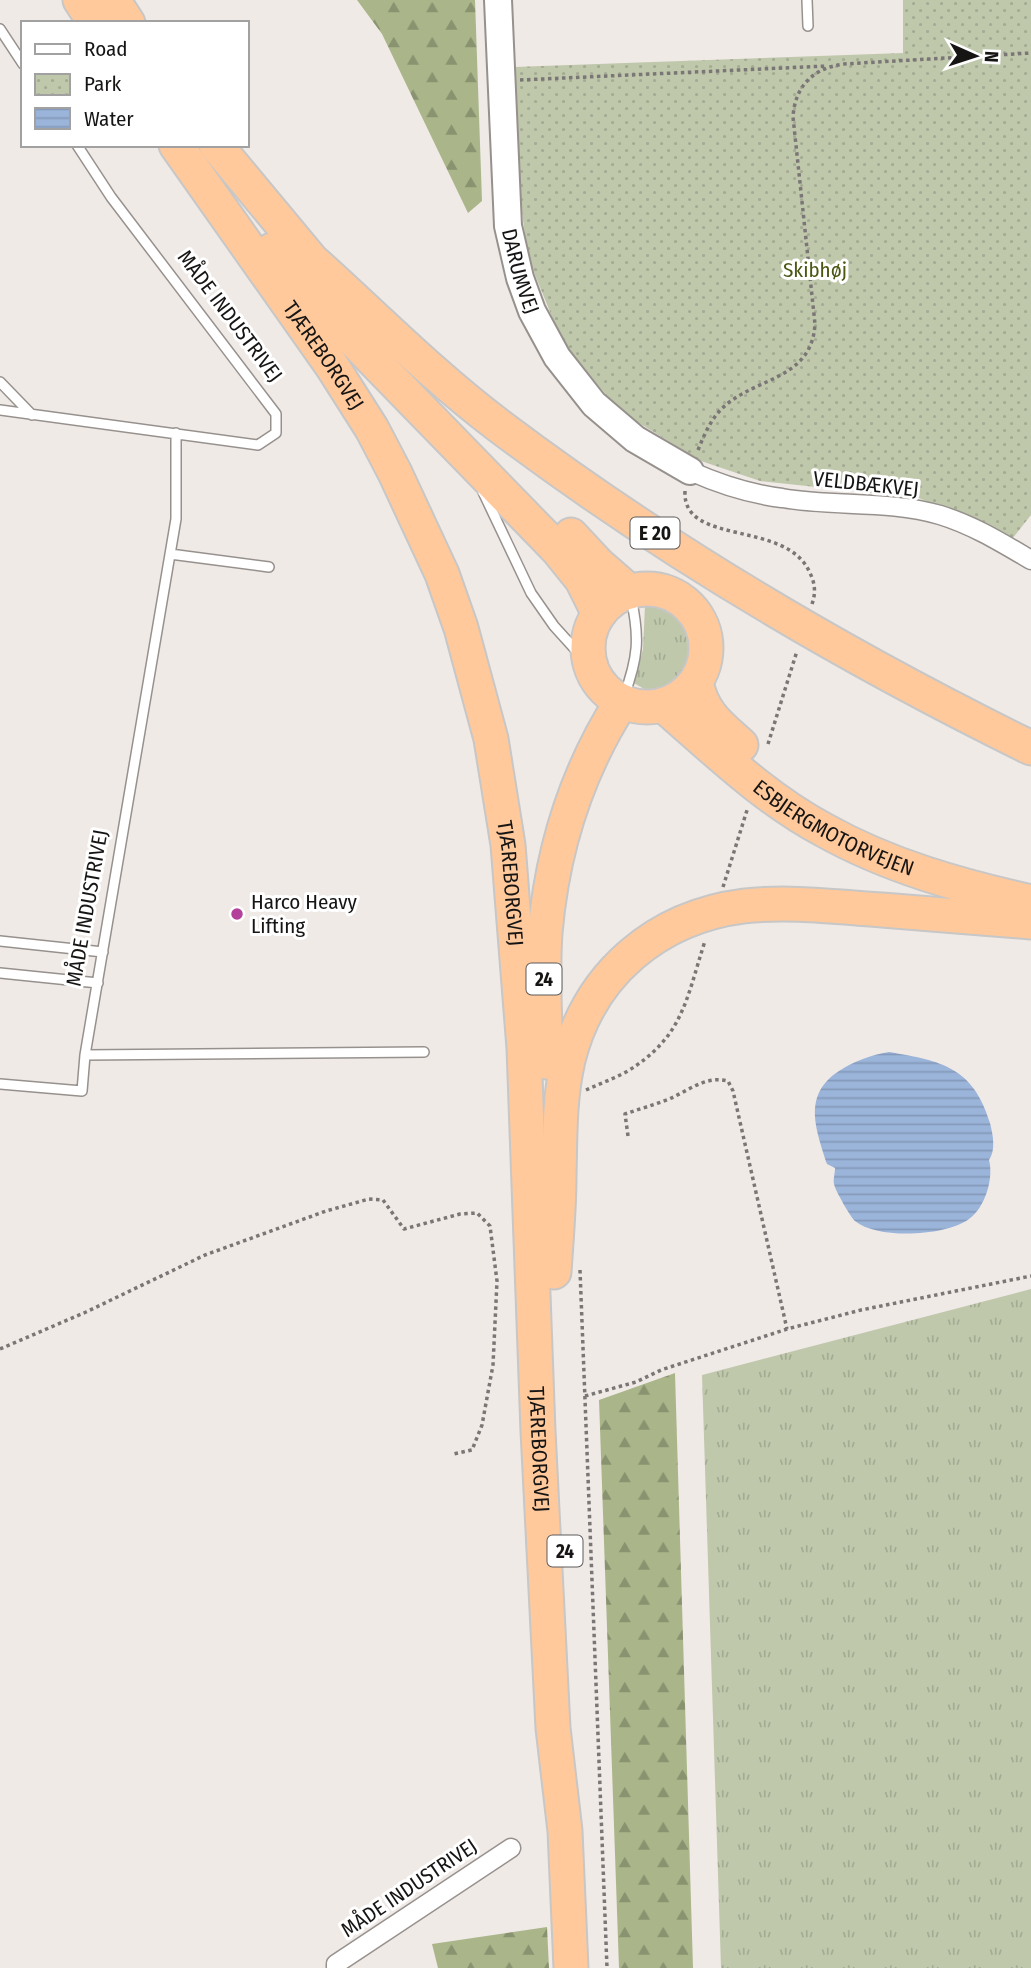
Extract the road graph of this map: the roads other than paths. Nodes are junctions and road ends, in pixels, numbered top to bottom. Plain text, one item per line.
1 (80, 0) edge
2 (113, 0) edge
3 (498, 0) edge
4 (807, 0) edge
5 (94, 21) edge
6 (127, 21) edge
7 (808, 26) dead end
8 (0, 29) edge
9 (21, 61) edge
10 (78, 147) edge
11 (179, 147) edge
12 (180, 147) edge
13 (218, 147) edge
14 (316, 264) junction
15 (0, 382) edge
16 (0, 410) edge
17 (32, 415) junction
18 (176, 433) junction
19 (455, 441) junction
20 (690, 471) joint
21 (170, 554) junction
22 (1031, 560) edge
23 (270, 567) dead end
24 (630, 592) junction
25 (599, 614) junction
26 (696, 682) junction
27 (606, 686) junction
28 (663, 705) junction
29 (1031, 748) edge
30 (1031, 882) edge
31 (1031, 902) edge
32 (1031, 922) edge
33 (0, 941) edge
34 (103, 952) junction
35 (0, 973) edge
36 (98, 984) junction
37 (524, 1048) junction
38 (424, 1052) dead end
39 (85, 1055) junction
40 (0, 1084) edge
41 (567, 1266) junction
42 (565, 1830) junction
43 (511, 1847) dead end
44 (336, 1968) edge
45 (571, 1968) edge

1 - 5 highway
2 - 6 highway
3 - 20 street, DARUMVEJ
4 - 7 lane
8 - 9 lane
10 - 18 lane, MÅDE INDUSTRIVEJ
11 - 37 highway, TJÆREBORGVEJ
12 - 19 highway, TJÆREBORGVEJ
13 - 14 highway, E 20
14 - 24 highway, E 20
14 - 29 highway, E 20
15 - 17 lane
16 - 17 lane, MÅDE INDUSTRIVEJ
17 - 18 lane, MÅDE INDUSTRIVEJ
18 - 21 lane, MÅDE INDUSTRIVEJ
19 - 25 highway, TJÆREBORGVEJ
19 - 27 lane
20 - 22 street, VELDBÆKVEJ
21 - 23 lane
21 - 34 lane, MÅDE INDUSTRIVEJ
24 - 25 highway
24 - 26 highway
24 - 27 lane
25 - 27 highway
26 - 28 highway
26 - 30 highway, ESBJERGMOTORVEJEN
27 - 28 highway
27 - 37 highway, 24
27 - 41 highway, 24
28 - 31 highway, ESBJERGMOTORVEJEN
32 - 41 highway
33 - 34 lane
34 - 36 lane, MÅDE INDUSTRIVEJ
35 - 36 lane
36 - 39 lane, MÅDE INDUSTRIVEJ
37 - 42 highway, TJÆREBORGVEJ / 24
38 - 39 lane
39 - 40 lane, MÅDE INDUSTRIVEJ
41 - 42 highway, TJÆREBORGVEJ / 24
42 - 45 highway, TJÆREBORGVEJ / 24
43 - 44 street, MÅDE INDUSTRIVEJ

